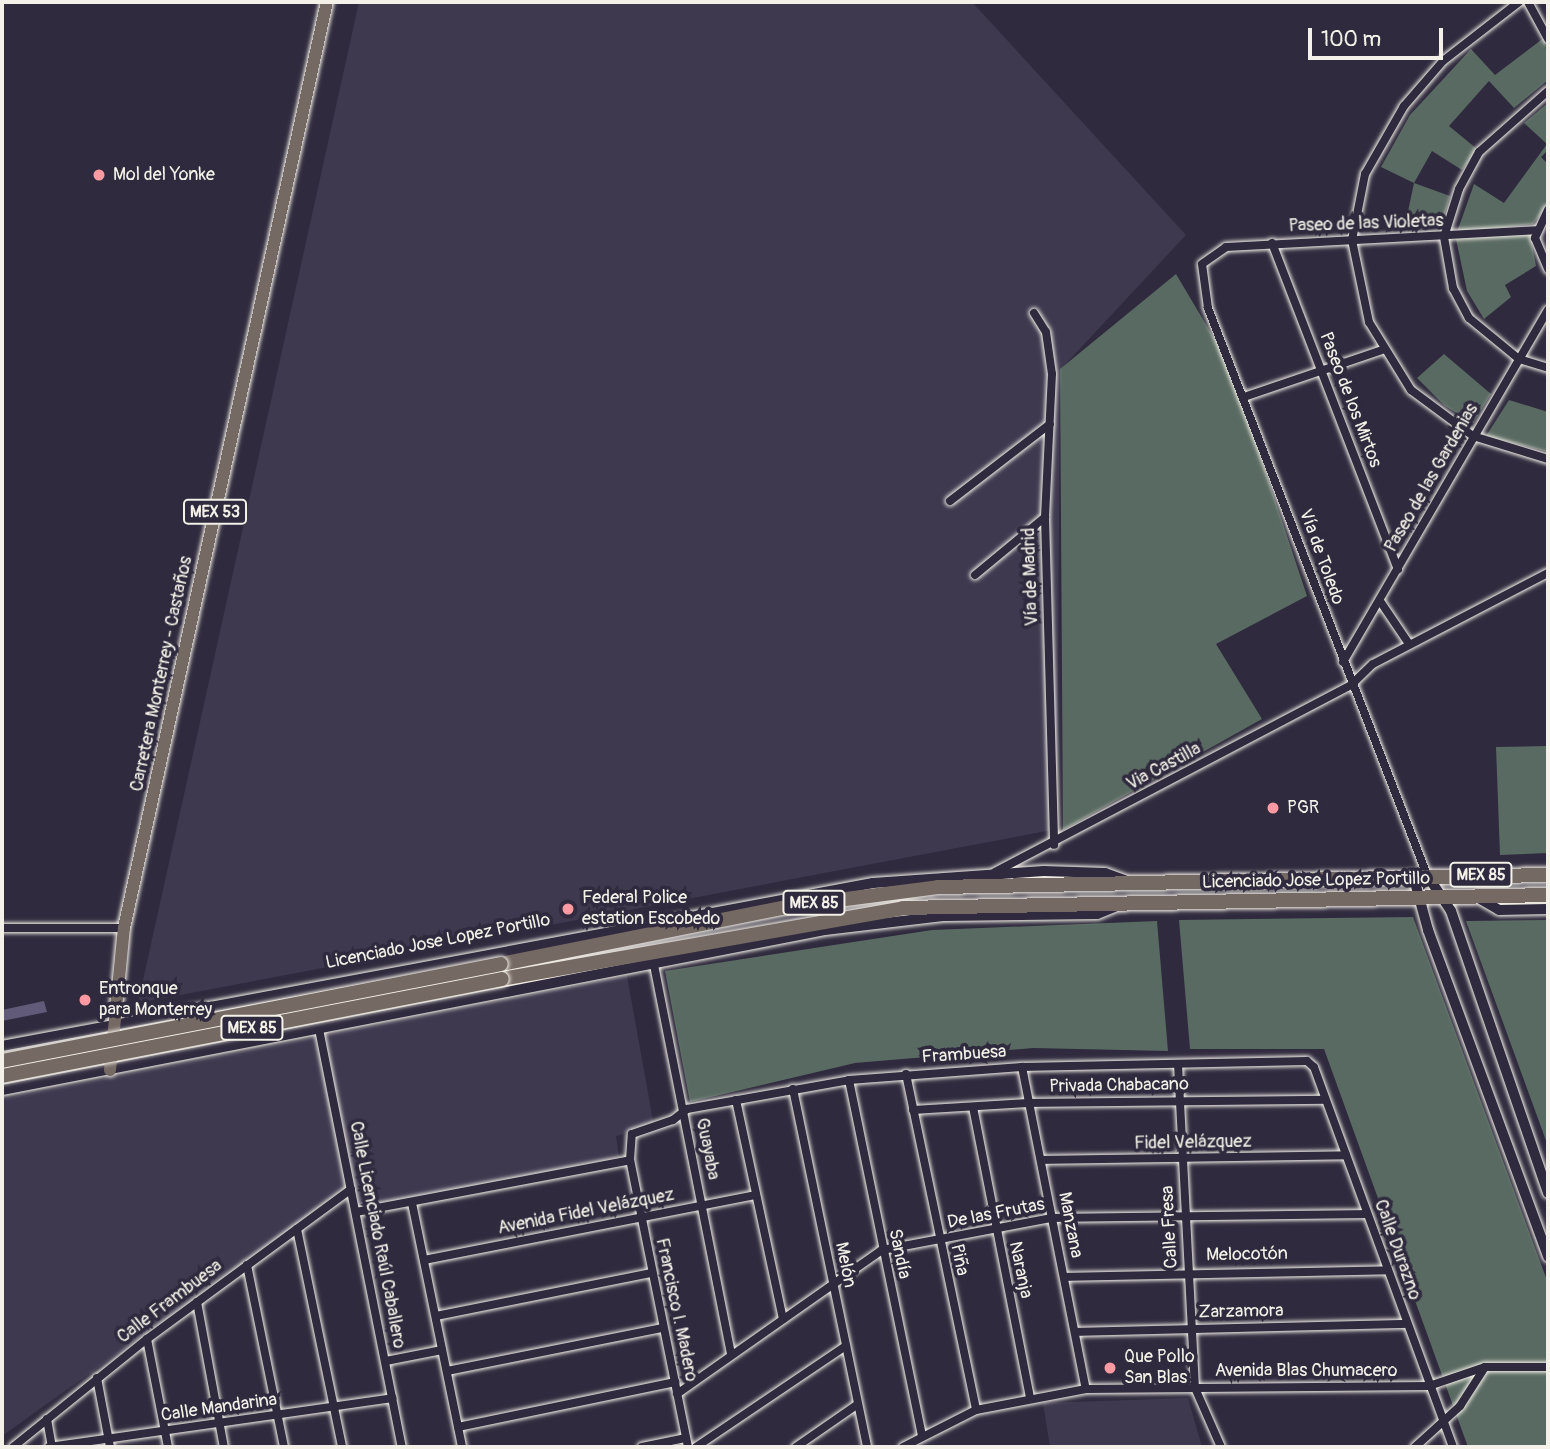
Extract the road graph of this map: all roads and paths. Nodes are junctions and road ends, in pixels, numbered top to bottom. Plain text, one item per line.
1 (327, 2) edge
2 (1518, 2) edge
3 (1528, 2) edge
4 (1548, 39) edge
5 (1548, 91) edge
6 (1548, 211) edge
7 (1537, 230) junction
8 (1444, 237) junction
9 (1353, 240) junction
10 (1272, 243) junction
11 (1202, 264) joint
12 (1548, 269) edge
13 (1548, 310) edge
14 (1034, 313) dead end
15 (1382, 350) junction
16 (1519, 359) junction
17 (1548, 368) edge
18 (1322, 372) junction
19 (1244, 397) junction
20 (1050, 424) junction
21 (1473, 436) junction
22 (1548, 459) edge
23 (950, 501) dead end
24 (1045, 517) junction
25 (1398, 569) junction
26 (1548, 573) edge
27 (975, 575) dead end
28 (1543, 579) edge
29 (1380, 601) junction
30 (1409, 644) junction
31 (1343, 662) junction
32 (1351, 685) junction
33 (1054, 845) junction
34 (991, 874) junction
35 (1420, 875) junction
36 (1548, 875) edge
37 (1132, 883) junction
38 (1548, 895) edge
39 (1475, 896) junction
40 (1444, 898) junction
41 (1417, 899) junction
42 (1548, 909) edge
43 (2, 928) edge
44 (124, 928) junction
45 (652, 957) junction
46 (501, 972) junction
47 (174, 1013) junction
48 (112, 1024) junction
49 (319, 1029) junction
50 (35, 1039) junction
51 (2, 1046) edge
52 (175, 1057) junction
53 (2, 1060) edge
54 (1178, 1063) junction
55 (1311, 1063) joint
56 (1022, 1067) junction
57 (110, 1070) junction
58 (906, 1074) junction
59 (2, 1076) edge
60 (849, 1080) junction
61 (40, 1083) junction
62 (793, 1089) junction
63 (2, 1090) edge
64 (736, 1100) junction
65 (1325, 1100) junction
66 (1180, 1101) junction
67 (1028, 1103) junction
68 (973, 1107) junction
69 (683, 1110) junction
70 (914, 1110) junction
71 (629, 1137) joint
72 (1346, 1155) junction
73 (630, 1160) junction
74 (1041, 1160) junction
75 (1182, 1160) junction
76 (351, 1189) junction
77 (1548, 1193) edge
78 (754, 1195) junction
79 (412, 1203) junction
80 (702, 1205) junction
81 (356, 1212) junction
82 (1367, 1214) junction
83 (1184, 1216) junction
84 (1052, 1218) junction
85 (641, 1219) junction
86 (297, 1229) junction
87 (995, 1229) junction
88 (939, 1241) junction
89 (882, 1250) junction
90 (1548, 1257) edge
91 (424, 1260) junction
92 (247, 1265) junction
93 (1388, 1270) junction
94 (1189, 1271) junction
95 (652, 1273) junction
96 (1064, 1277) junction
97 (833, 1283) junction
98 (197, 1302) junction
99 (436, 1316) junction
100 (783, 1319) junction
101 (1407, 1324) junction
102 (663, 1328) junction
103 (1192, 1329) junction
104 (1076, 1332) junction
105 (147, 1339) junction
106 (845, 1346) junction
107 (442, 1350) junction
108 (731, 1354) junction
109 (386, 1361) junction
110 (1485, 1367) junction
111 (1548, 1367) edge
112 (447, 1371) junction
113 (97, 1378) junction
114 (674, 1382) junction
115 (1429, 1386) junction
116 (1195, 1388) junction
117 (1086, 1389) junction
118 (677, 1394) junction
119 (393, 1398) junction
120 (1030, 1398) junction
121 (858, 1404) junction
122 (336, 1407) junction
123 (976, 1409) junction
124 (278, 1416) junction
125 (47, 1419) junction
126 (1443, 1422) junction
127 (219, 1424) junction
128 (458, 1427) junction
129 (165, 1431) junction
130 (922, 1435) junction
131 (687, 1443) edge
132 (109, 1444) edge
133 (13, 1447) edge
134 (51, 1447) edge
135 (167, 1447) edge
136 (224, 1447) edge
137 (284, 1447) edge
138 (342, 1447) edge
139 (402, 1447) edge
140 (462, 1447) edge
141 (642, 1447) edge
142 (696, 1447) edge
143 (796, 1447) edge
144 (867, 1447) edge
145 (903, 1447) edge
146 (1221, 1447) edge
147 (1415, 1447) edge
148 (1453, 1447) edge

1 - 44 main road, Carretera Monterrey - Castaños / MEX 53
2 - 9 street
3 - 4 street
5 - 8 street
6 - 7 street
7 - 8 street, Paseo de las Violetas
7 - 12 street
8 - 9 street, Paseo de las Violetas
8 - 16 street
9 - 10 street, Paseo de las Violetas
9 - 15 street
10 - 11 street, Paseo de las Violetas
10 - 18 street, Paseo de los Mirtos
11 - 19 street, Vía de Toledo
13 - 16 street, Paseo de las Gardenias
14 - 20 street, Vía de Madrid
15 - 18 street
15 - 21 street
16 - 17 street
16 - 21 street, Paseo de las Gardenias
18 - 19 street
18 - 25 street, Paseo de los Mirtos
19 - 31 street, Vía de Toledo
20 - 23 street
20 - 24 street, Vía de Madrid
21 - 22 street
21 - 25 street, Paseo de las Gardenias
24 - 27 street
24 - 33 street, Vía de Madrid
25 - 29 street, Paseo de las Gardenias
26 - 28 street, Via Castilla
28 - 30 street, Via Castilla
29 - 30 street
29 - 31 street, Paseo de las Gardenias
30 - 32 street, Via Castilla
31 - 32 street, Vía de Toledo
32 - 33 street, Via Castilla
32 - 35 street, Vía de Toledo
33 - 34 street, Via Castilla
34 - 37 street, Licenciado Jose Lopez Portillo
34 - 47 street, Licenciado Jose Lopez Portillo
35 - 36 highway, Licenciado Jose Lopez Portillo / MEX 85
35 - 37 highway, Licenciado Jose Lopez Portillo / MEX 85
35 - 40 street
35 - 41 street
37 - 46 highway, Licenciado Jose Lopez Portillo / MEX 85
38 - 39 highway, Licenciado Jose Lopez Portillo / MEX 85
39 - 40 highway, Licenciado Jose Lopez Portillo / MEX 85
39 - 42 street
40 - 41 highway, Licenciado Jose Lopez Portillo / MEX 85
40 - 77 street
41 - 45 highway, Licenciado Jose Lopez Portillo / MEX 85
41 - 90 street
43 - 44 street
44 - 48 main road, Carretera Monterrey - Castaños / MEX 53
45 - 46 highway, Licenciado Jose Lopez Portillo / MEX 85
45 - 49 street, Licenciado Jose Lopez Portillo
45 - 69 street, Guayaba
46 - 53 highway, Licenciado Jose Lopez Portillo / MEX 85, bridge
46 - 59 highway, Licenciado Jose Lopez Portillo / MEX 85, bridge
47 - 48 street, Licenciado Jose Lopez Portillo
47 - 52 street
48 - 50 street, Licenciado Jose Lopez Portillo
48 - 57 main road, Carretera Monterrey - Castaños / MEX 53
49 - 52 street, Licenciado Jose Lopez Portillo
49 - 76 street, Calle Licenciado Raúl Caballero
50 - 51 street, Licenciado Jose Lopez Portillo
50 - 61 street
52 - 57 street, Licenciado Jose Lopez Portillo
54 - 55 street, Frambuesa
54 - 56 street, Frambuesa
54 - 66 street, Calle Fresa
55 - 65 street, Calle Durazno
56 - 58 street, Frambuesa
56 - 67 street, Manzana
57 - 61 street, Licenciado Jose Lopez Portillo
58 - 60 street, Frambuesa
58 - 70 street, Piña
60 - 62 street, Frambuesa
60 - 89 street, Sandía
61 - 63 street, Licenciado Jose Lopez Portillo
62 - 64 street, Frambuesa
62 - 97 street, Melón
64 - 69 street, Frambuesa
64 - 78 street
65 - 66 street, Privada Chabacano
65 - 72 street, Calle Durazno
66 - 67 street, Privada Chabacano
66 - 75 street, Calle Fresa
67 - 68 street, Privada Chabacano
67 - 74 street, Manzana
68 - 70 street, Privada Chabacano
68 - 87 street, Naranja
69 - 71 street, Frambuesa
69 - 80 street, Guayaba
70 - 88 street, Piña
71 - 73 street, Francisco I. Madero
72 - 75 street, Fidel Velázquez
72 - 82 street, Calle Durazno
73 - 79 street
73 - 85 street, Francisco I. Madero
74 - 75 street, Fidel Velázquez
74 - 84 street, Manzana
75 - 83 street, Calle Fresa
76 - 81 street, Calle Licenciado Raúl Caballero
76 - 86 street, Calle Frambuesa
78 - 80 street, Avenida Fidel Velázquez
78 - 100 street
79 - 81 street
79 - 91 street
80 - 85 street, Avenida Fidel Velázquez
80 - 108 street, Guayaba
81 - 109 street, Calle Licenciado Raúl Caballero
82 - 83 street, De las Frutas
82 - 93 street, Calle Durazno
83 - 84 street, De las Frutas
83 - 94 street, Calle Fresa
84 - 87 street, De las Frutas
84 - 96 street, Manzana
85 - 91 street, Avenida Fidel Velázquez
85 - 95 street, Francisco I. Madero
86 - 92 street, Calle Frambuesa
86 - 122 street
87 - 88 street, De las Frutas
87 - 120 street, Naranja
88 - 89 street, De las Frutas
88 - 123 street, Piña
89 - 97 street, De las Frutas
89 - 130 street, Sandía
91 - 99 street
92 - 98 street, Calle Frambuesa
92 - 124 street
93 - 94 street, Melocotón
93 - 101 street, Calle Durazno
94 - 96 street, Melocotón
94 - 103 street, Calle Fresa
95 - 99 street
95 - 102 street, Francisco I. Madero
96 - 104 street, Manzana
97 - 100 street, De las Frutas
97 - 106 street, Melón
98 - 105 street, Calle Frambuesa
98 - 127 street
99 - 107 street
100 - 108 street, De las Frutas
101 - 103 street, Zarzamora
101 - 115 street, Calle Durazno
102 - 112 street
102 - 114 street, Francisco I. Madero
103 - 104 street, Zarzamora
103 - 116 street, Calle Fresa
104 - 117 street, Manzana
105 - 113 street, Calle Frambuesa
105 - 129 street
106 - 121 street, Melón
106 - 142 street
107 - 109 street
107 - 112 street
108 - 118 street, De las Frutas
109 - 119 street, Calle Licenciado Raúl Caballero
110 - 111 street, Avenida Blas Chumacero
110 - 115 street, Avenida Blas Chumacero
110 - 126 street
112 - 128 street
113 - 125 street, Calle Frambuesa
113 - 132 street
114 - 118 street, Francisco I. Madero
114 - 128 street
115 - 116 street, Avenida Blas Chumacero
115 - 126 street, Calle Durazno
116 - 117 street, Avenida Blas Chumacero
116 - 146 street
117 - 120 street, Avenida Blas Chumacero
118 - 131 street, Francisco I. Madero
119 - 122 street, Calle Mandarina
119 - 139 street, Calle Licenciado Raúl Caballero
120 - 123 street, Avenida Blas Chumacero
121 - 143 street
121 - 144 street, Melón
122 - 124 street, Calle Mandarina
122 - 138 street
123 - 130 street, Avenida Blas Chumacero
124 - 127 street, Calle Mandarina
124 - 137 street
125 - 133 street, Calle Frambuesa
125 - 134 street
126 - 147 street
126 - 148 street, Calle Durazno
127 - 129 street, Calle Mandarina
127 - 136 street
128 - 140 street
129 - 132 street, Calle Mandarina
129 - 135 street
130 - 145 street, Avenida Blas Chumacero
131 - 141 street
132 - 134 street, Calle Mandarina

